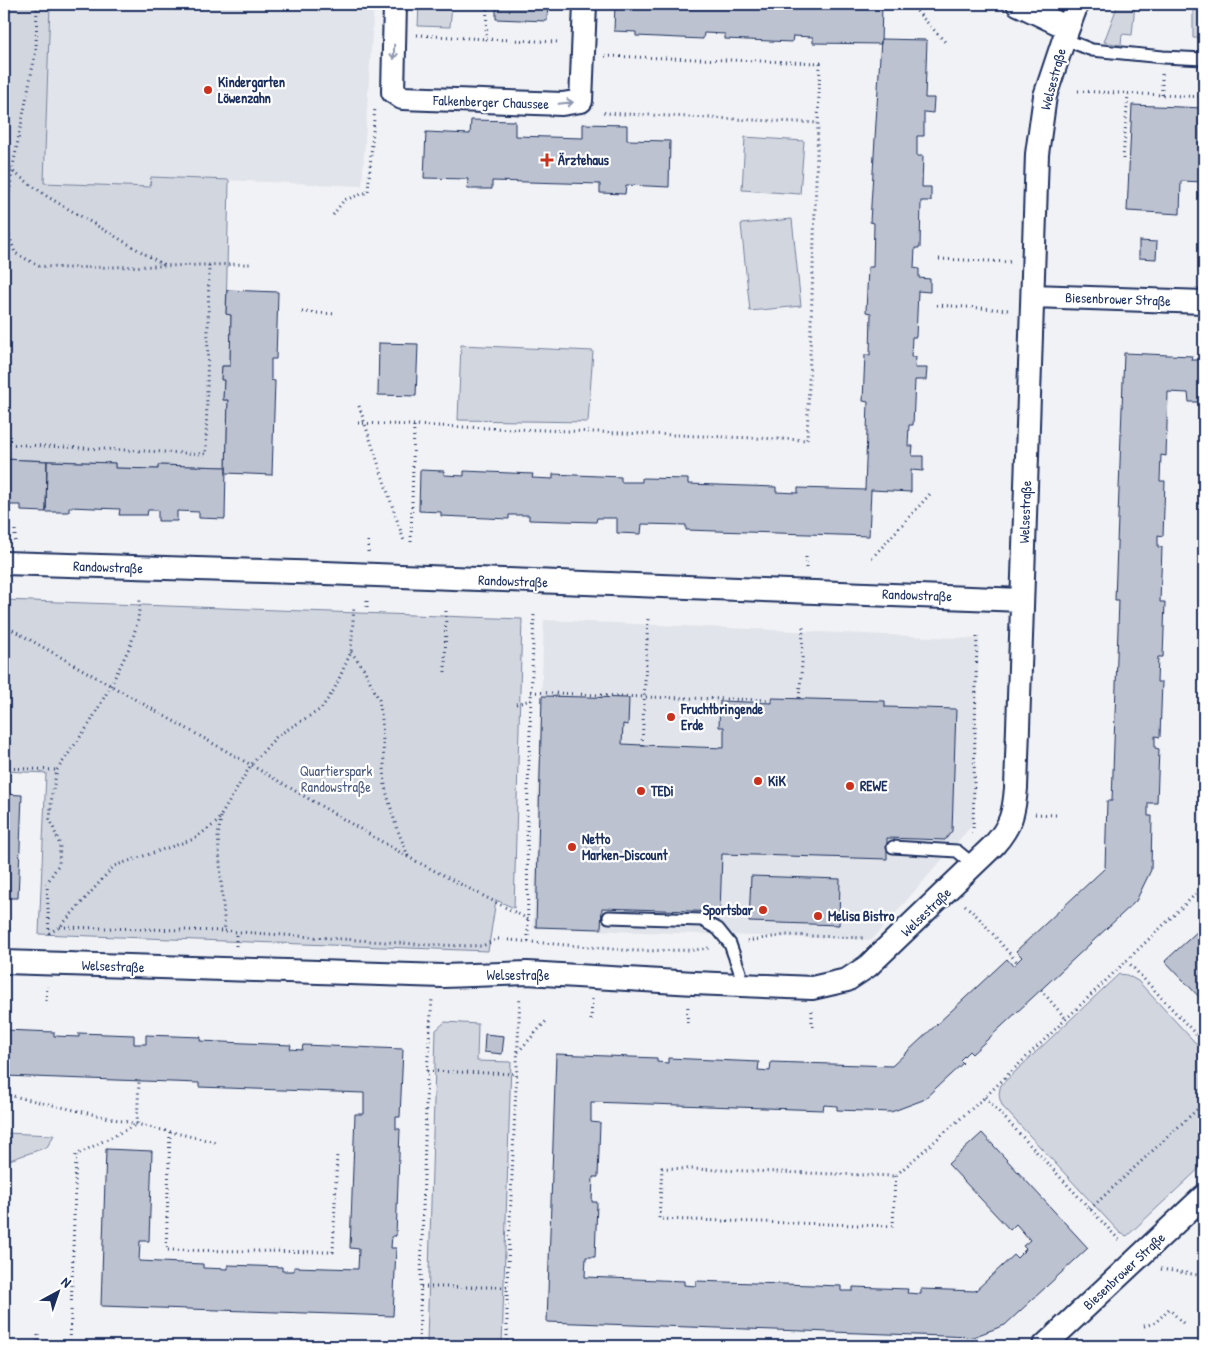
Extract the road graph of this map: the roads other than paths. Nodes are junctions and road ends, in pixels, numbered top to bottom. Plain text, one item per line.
1 (395, 4) edge
2 (585, 4) edge
3 (1018, 4) edge
4 (1078, 4) edge
5 (1066, 34) junction
6 (1204, 59) edge
7 (1204, 302) edge
8 (1032, 304) junction
9 (4, 563) edge
10 (1022, 600) junction
11 (893, 847) dead end
12 (974, 865) junction
13 (609, 918) dead end
14 (4, 962) edge
15 (740, 972) dead end
16 (1204, 1196) edge
17 (1044, 1346) edge

1 -> 2 street, Falkenberger Chaussee
3 - 5 street
4 - 5 street, Welsestraße
5 - 6 lane
5 - 8 street, Welsestraße
7 - 8 street, Biesenbrower Straße
8 - 10 street, Welsestraße
9 - 10 street, Randowstraße
10 - 12 street, Welsestraße
11 - 12 lane
12 - 14 street, Welsestraße
13 - 15 lane
16 - 17 street, Biesenbrower Straße

